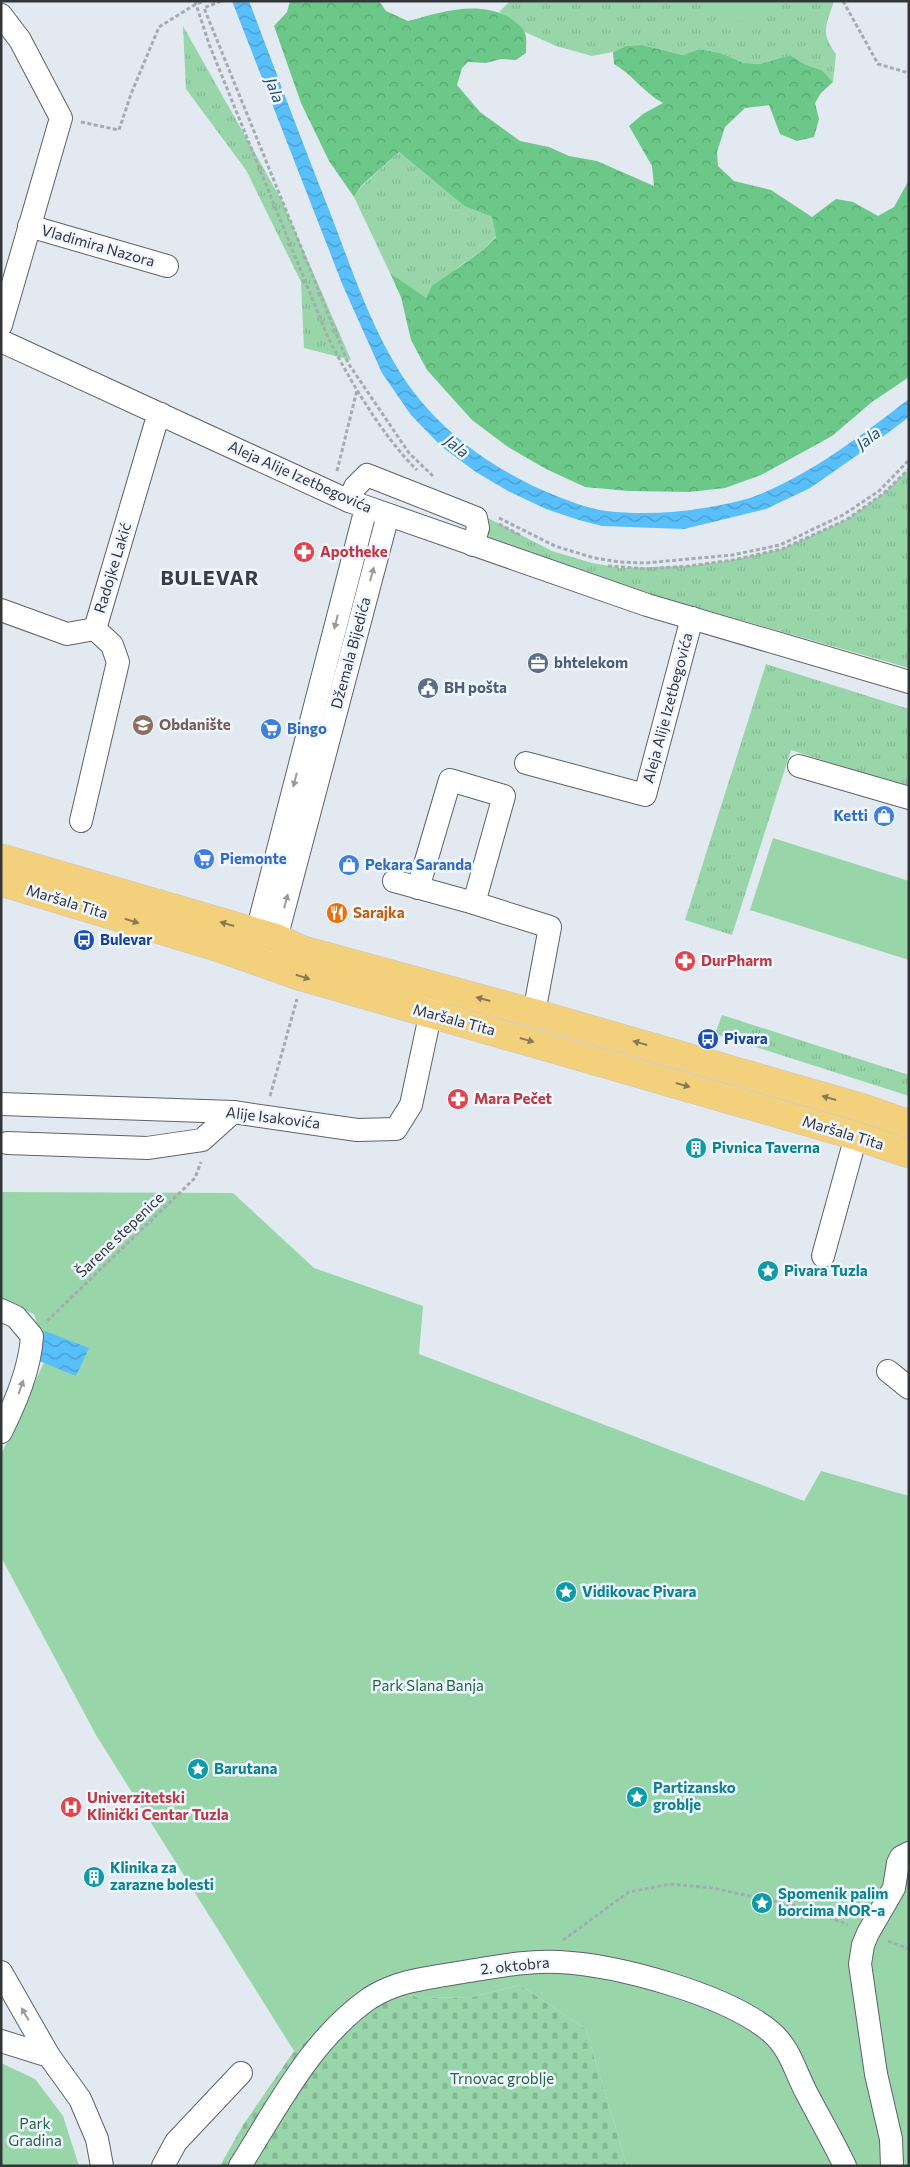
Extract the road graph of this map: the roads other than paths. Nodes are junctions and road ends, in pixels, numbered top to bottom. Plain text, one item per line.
1 (1, 15) edge
2 (29, 226) junction
3 (167, 266) dead end
4 (1, 325) edge
5 (1, 341) edge
6 (162, 414) junction
7 (357, 504) junction
8 (388, 514) junction
9 (473, 545) junction
10 (1, 610) edge
11 (692, 618) junction
12 (95, 629) junction
13 (909, 682) edge
14 (526, 763) dead end
15 (798, 766) dead end
16 (909, 798) edge
17 (81, 821) dead end
18 (1, 858) edge
19 (394, 881) dead end
20 (1, 882) edge
21 (418, 888) junction
22 (474, 903) junction
23 (263, 949) junction
24 (435, 986) junction
25 (534, 1013) junction
26 (432, 1014) junction
27 (1, 1104) edge
28 (863, 1108) junction
29 (233, 1112) junction
30 (909, 1124) edge
31 (856, 1136) junction
32 (7, 1143) dead end
33 (909, 1154) edge
34 (823, 1256) dead end
35 (1, 1310) edge
36 (888, 1371) dead end
37 (909, 1388) edge
38 (1, 1432) edge
39 (909, 1852) edge
40 (1, 1972) edge
41 (1, 2041) edge
42 (49, 2056) junction
43 (241, 2073) dead end
44 (102, 2166) edge
45 (163, 2166) edge
46 (240, 2166) edge
47 (845, 2166) edge
48 (892, 2166) edge

1 - 2 street, Vladimira Nazora
2 - 3 street, Vladimira Nazora
2 - 4 street, Vladimira Nazora
5 - 6 street, Aleja Alije Izetbegovića
6 - 7 street, Aleja Alije Izetbegovića
6 - 12 street, Radojke Lakić
7 - 8 street, Aleja Alije Izetbegovića
7 - 9 street, Džemala Bijedića
7 -> 23 street, Džemala Bijedića
8 - 9 street, Aleja Alije Izetbegovića
23 -> 8 street, Džemala Bijedića
9 - 11 street, Aleja Alije Izetbegovića
10 - 12 street, Radojke Lakić
11 - 13 street, Aleja Alije Izetbegovića
11 - 14 street, Aleja Alije Izetbegovića
12 - 17 street
15 - 16 street
23 -> 18 main road, Maršala Tita
19 - 21 street
20 -> 23 main road, Maršala Tita
21 - 22 street
21 - 22 street
22 - 25 street
23 - 24 main road, Maršala Tita
23 -> 26 main road, Maršala Tita
25 -> 24 main road, Maršala Tita
24 - 26 street, Alije Isakovića
28 -> 25 main road, Maršala Tita
26 - 29 street, Alije Isakovića
26 -> 31 main road, Maršala Tita
27 - 29 street, Alije Isakovića
28 - 30 main road, Maršala Tita
28 - 31 main road
29 - 32 street
31 - 33 main road, Maršala Tita
31 - 34 street
38 -> 35 street
36 - 37 street
39 - 48 street
42 -> 40 street
41 - 42 street
42 - 44 street
43 - 45 street
46 - 47 street, 2. oktobra

